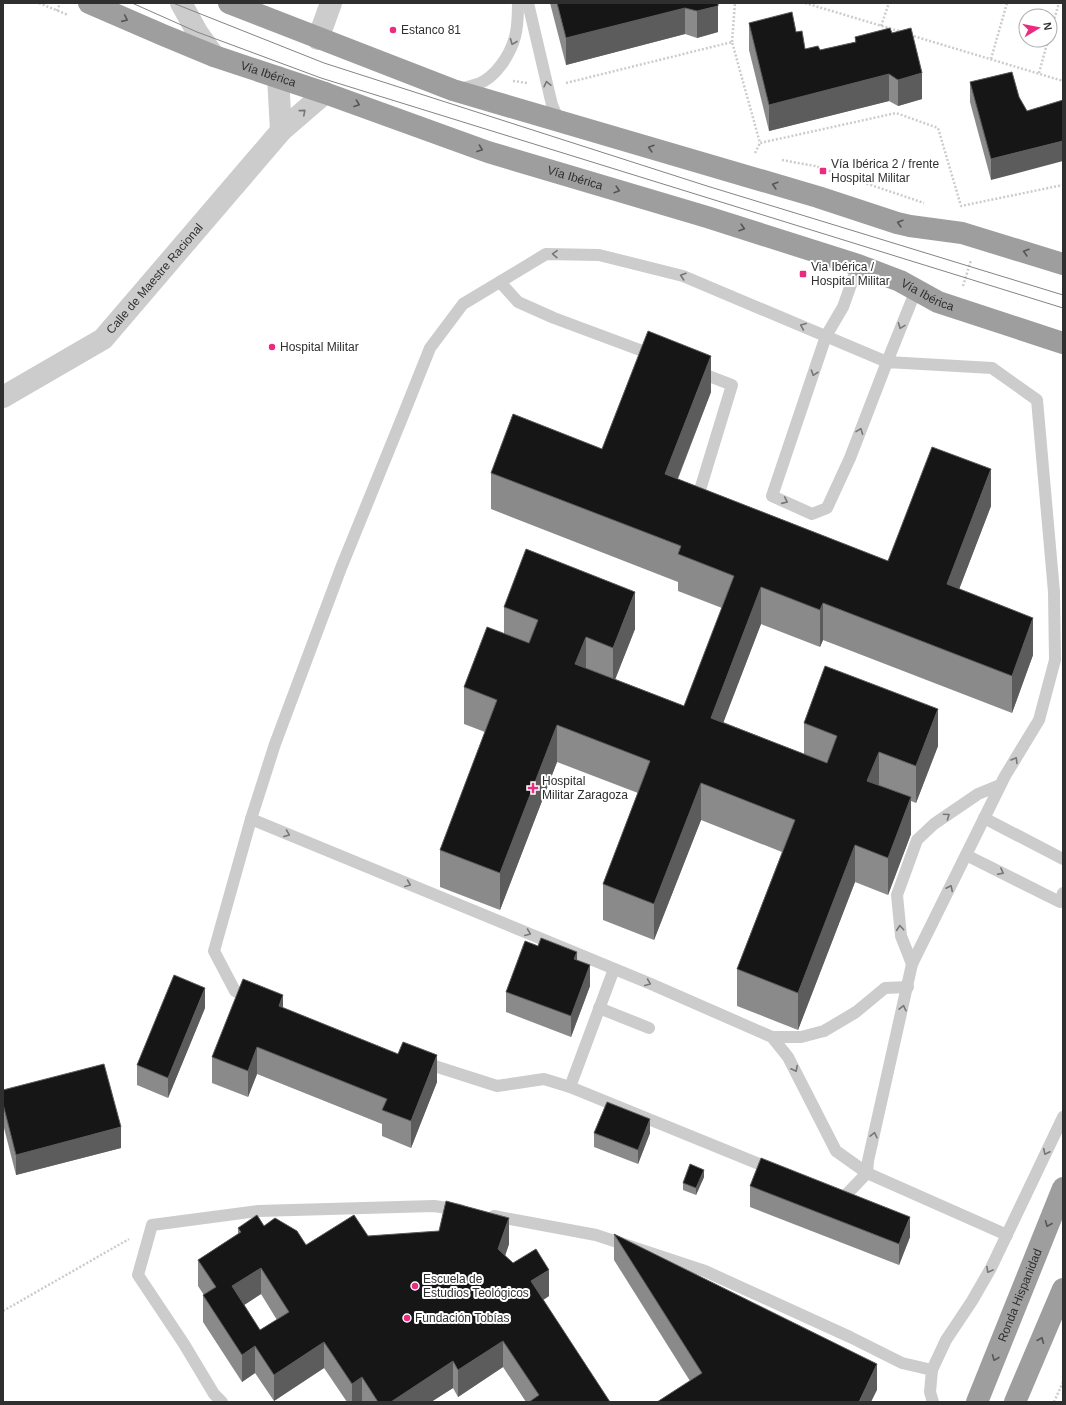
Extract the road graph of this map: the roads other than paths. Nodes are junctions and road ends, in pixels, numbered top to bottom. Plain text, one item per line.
1 (89, 3) edge
2 (181, 3) edge
3 (229, 3) edge
4 (331, 3) edge
5 (518, 3) edge
6 (528, 3) edge
7 (318, 38) junction
8 (214, 56) junction
9 (278, 77) junction
10 (453, 90) junction
11 (325, 93) junction
12 (559, 120) junction
13 (281, 131) junction
14 (858, 264) junction
15 (1063, 264) edge
16 (500, 282) junction
17 (916, 290) junction
18 (826, 336) junction
19 (1063, 343) edge
20 (665, 360) edge
21 (887, 362) junction
22 (687, 368) edge
23 (3, 397) edge
24 (694, 510) edge
25 (1000, 786) junction
26 (984, 818) junction
27 (251, 819) junction
28 (966, 855) junction
29 (1063, 859) edge
30 (1063, 892) edge
31 (912, 964) junction
32 (614, 968) junction
33 (908, 987) junction
34 (264, 1002) edge
35 (599, 1008) junction
36 (649, 1028) dead end
37 (772, 1037) junction
38 (408, 1058) edge
39 (570, 1087) junction
40 (1063, 1117) edge
41 (867, 1174) junction
42 (787, 1176) edge
43 (1063, 1188) edge
44 (823, 1189) edge
45 (1007, 1235) junction
46 (1063, 1289) edge
47 (932, 1370) junction
48 (222, 1402) edge
49 (933, 1402) edge
50 (977, 1402) edge
51 (1015, 1402) edge

1 -> 8 highway, Vía Ibérica
2 - 8 street
3 - 7 highway
4 - 7 street
5 -> 10 lane
12 -> 6 lane
7 - 10 highway
8 - 9 highway, Vía Ibérica
9 - 11 highway, Vía Ibérica
9 - 13 street
10 - 12 highway
13 -> 11 street, Calle de Maestre Racional
11 -> 14 highway, Vía Ibérica
15 -> 12 highway
13 - 23 street, Calle de Maestre Racional
14 - 17 highway, Vía Ibérica
14 - 18 lane
18 -> 16 lane
16 - 20 lane
16 - 27 lane
17 - 19 highway, Vía Ibérica
17 -> 21 lane
18 - 21 lane
18 -> 21 lane
25 -> 21 lane
22 - 24 lane
25 - 26 lane
31 -> 25 lane
26 - 28 lane
26 - 29 lane
27 -> 32 lane
27 - 34 lane
28 -> 30 lane
31 -> 28 lane
31 - 33 lane
32 - 35 lane
32 -> 37 lane
33 - 37 lane
41 -> 33 lane
35 - 36 lane
35 - 39 lane
37 -> 41 lane
38 - 39 lane
39 - 42 lane
40 -> 45 lane
41 - 44 lane
41 - 45 lane
43 -> 50 highway, Ronda Hispanidad
45 -> 47 lane
51 -> 46 highway
47 - 48 lane
47 - 49 lane

